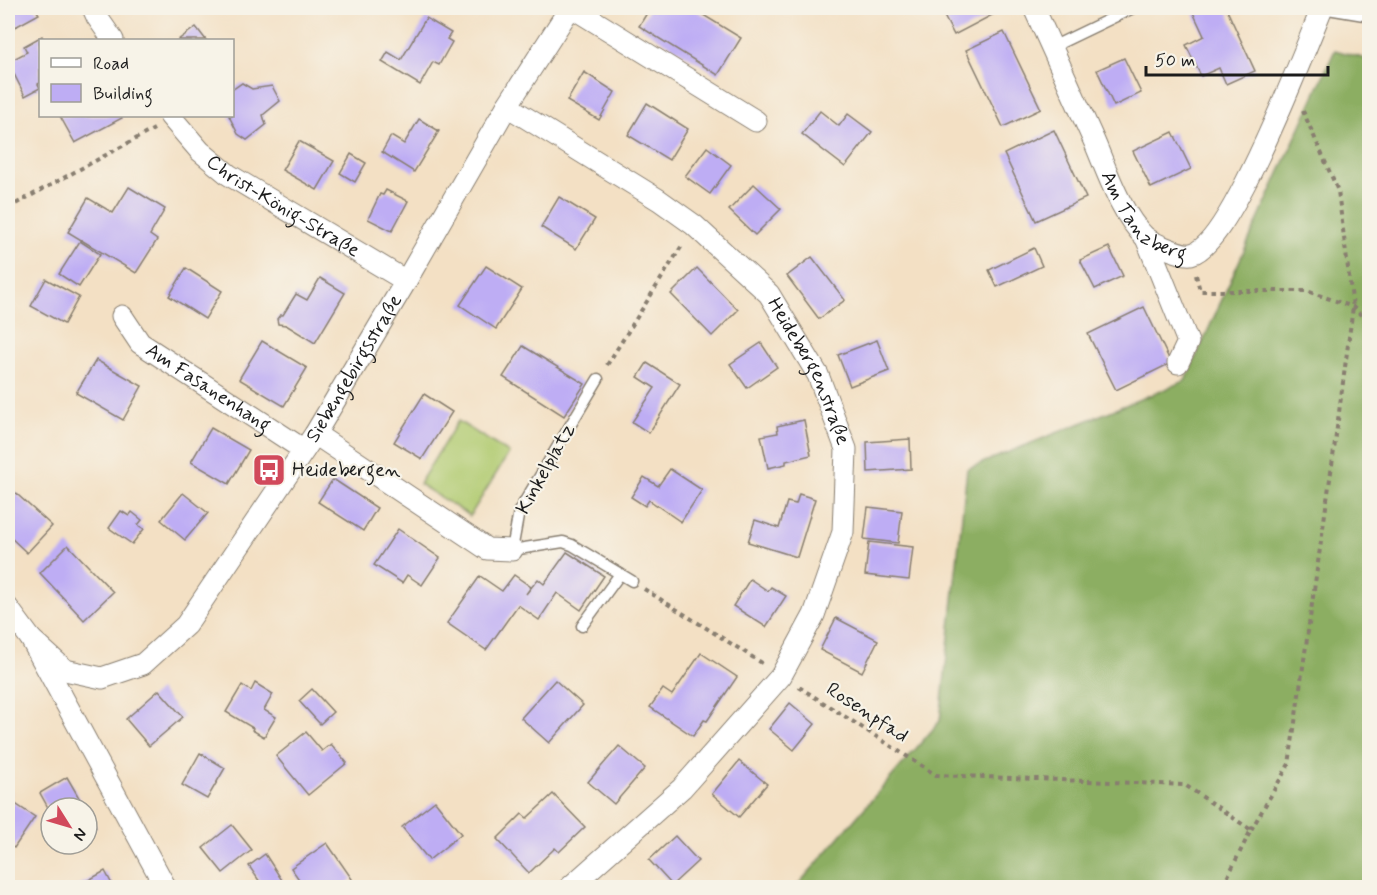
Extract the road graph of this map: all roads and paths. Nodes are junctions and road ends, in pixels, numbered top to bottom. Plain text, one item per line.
1 (93, 8) edge
2 (571, 8) edge
3 (1034, 8) edge
4 (1133, 8) edge
5 (1322, 8) edge
6 (1370, 16) edge
7 (111, 39) edge
8 (1052, 47) junction
9 (1290, 83) junction
10 (507, 106) junction
11 (172, 118) edge
12 (756, 121) dead end
13 (8, 208) edge
14 (694, 225) junction
15 (1146, 238) junction
16 (1192, 254) junction
17 (406, 281) junction
18 (1353, 306) junction
19 (122, 316) dead end
20 (1370, 324) edge
21 (1178, 363) dead end
22 (598, 379) joint
23 (309, 442) junction
24 (512, 550) junction
25 (620, 574) junction
26 (632, 581) joint
27 (8, 608) edge
28 (582, 626) dead end
29 (31, 639) junction
30 (781, 676) junction
31 (1251, 830) junction
32 (166, 888) edge
33 (570, 888) edge
34 (1222, 888) edge

1 - 7 street
2 - 10 street, Siebengebirgsstraße
2 - 12 street, Siebengebirgsstraße
3 - 8 street, Am Tanzberg
4 - 8 lane
5 - 6 lane
5 - 9 street, Am Tanzberg
8 - 15 street, Am Tanzberg
9 - 16 street, Am Tanzberg
9 - 18 path
10 - 14 street, Heidebergenstraße
10 - 17 street, Siebengebirgsstraße
11 - 13 path
11 - 17 street, Christ-König-Straße
14 - 22 path
14 - 30 street, Heidebergenstraße
15 - 16 street, Am Tanzberg
15 - 21 street
16 - 18 path
17 - 23 street, Siebengebirgsstraße
18 - 20 path
18 - 31 path
19 - 23 street, Am Fasanenhang
22 - 24 lane, Kinkelplatz
23 - 24 street
23 - 29 street, Siebengebirgsstraße
24 - 25 lane
25 - 26 lane
25 - 28 lane
26 - 30 path, Rosenpfad
27 - 29 street, Siebengebirgsstraße
29 - 32 street, Siebengebirgsstraße
30 - 31 path, Rosenpfad
30 - 33 street, Heidebergenstraße
31 - 34 path

